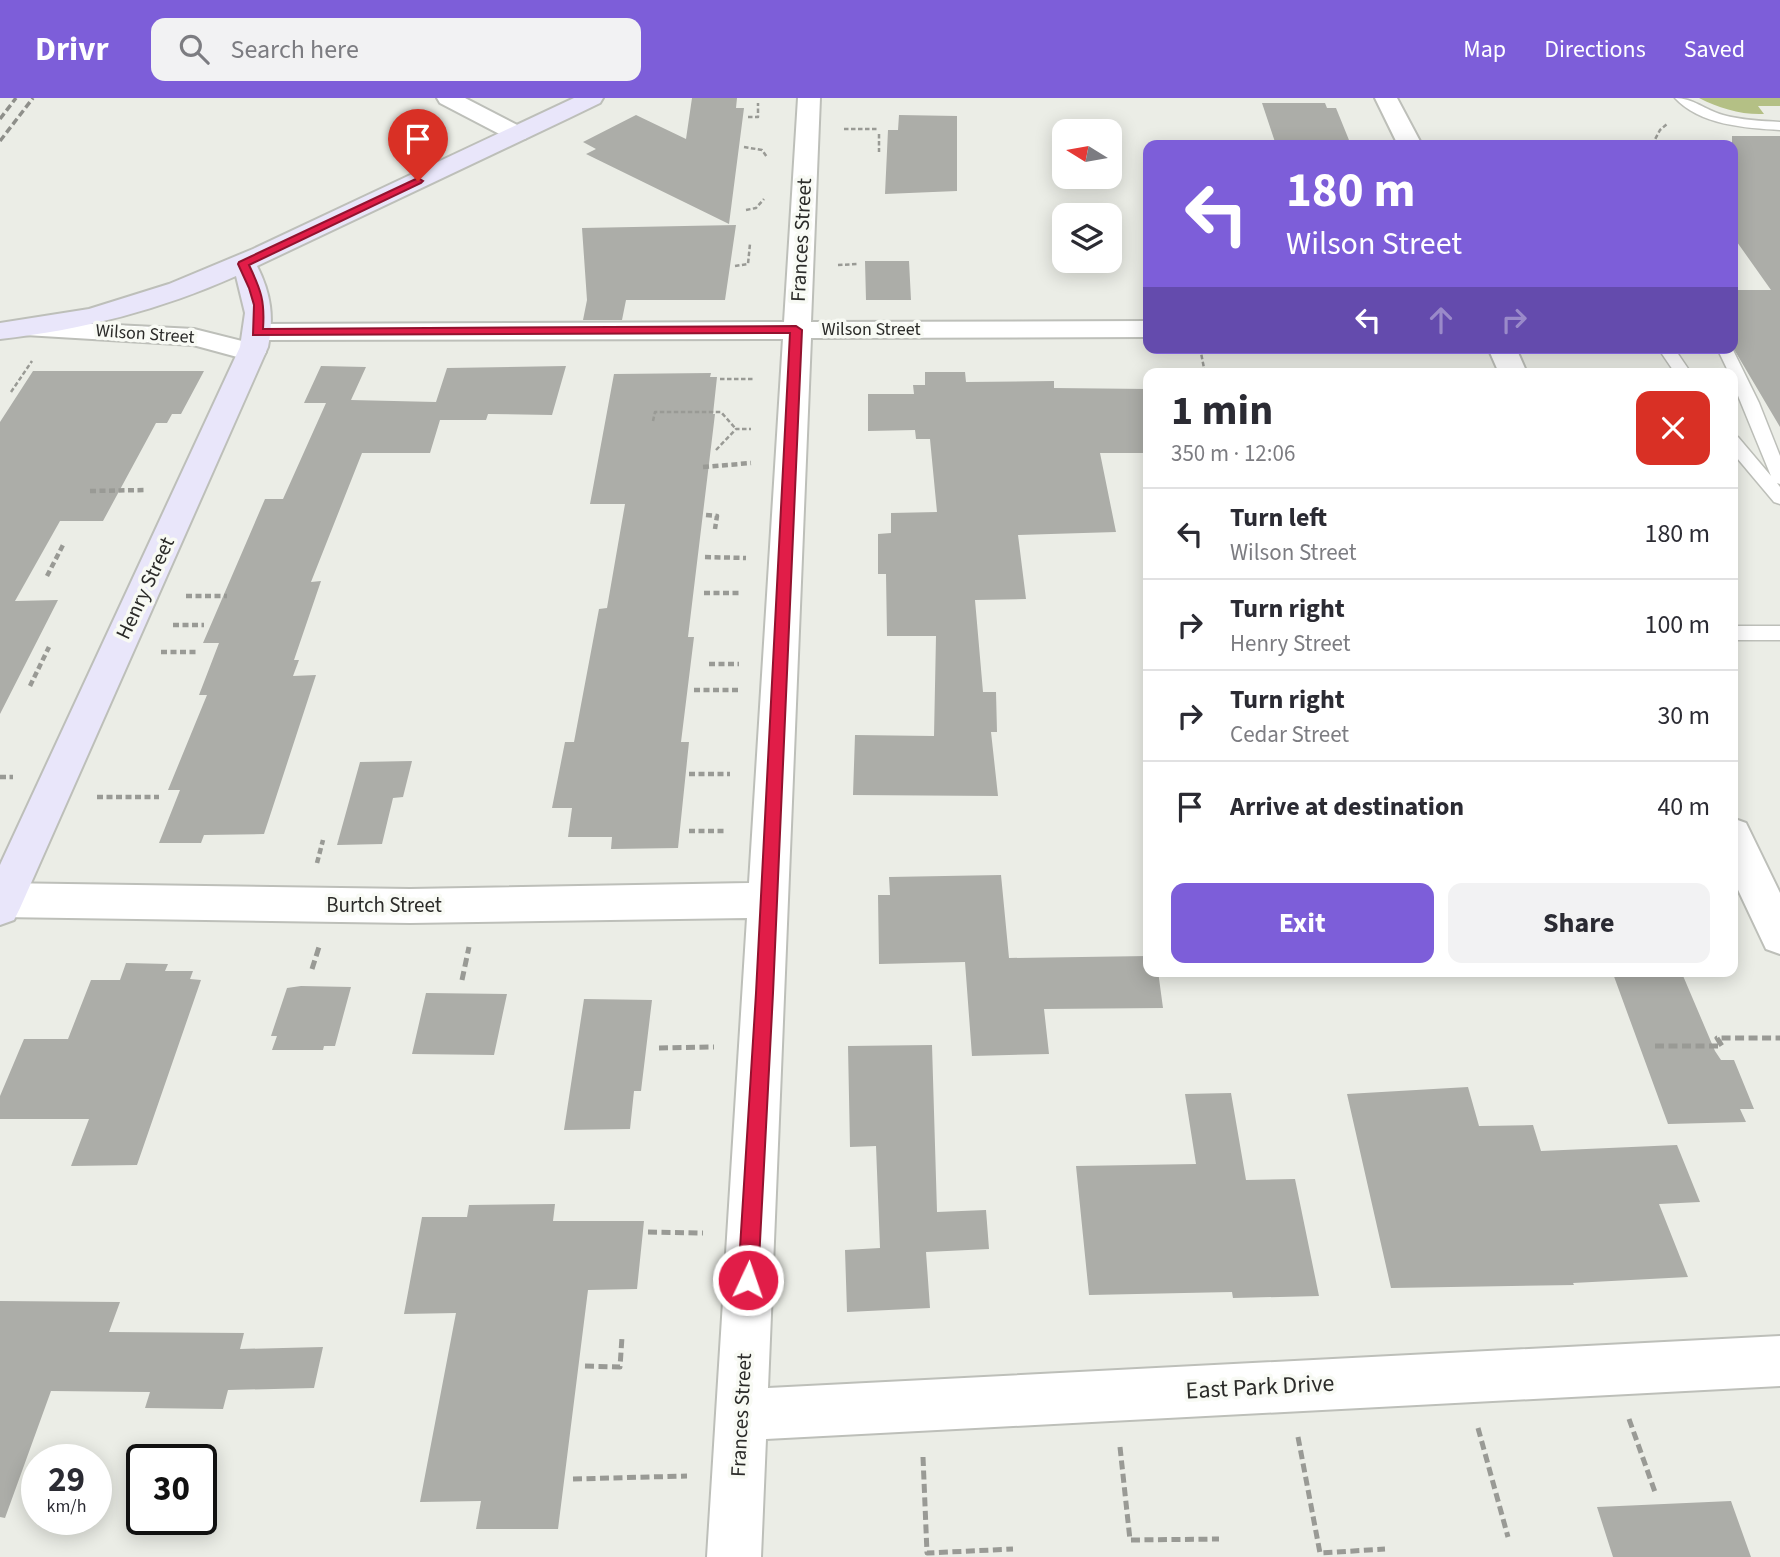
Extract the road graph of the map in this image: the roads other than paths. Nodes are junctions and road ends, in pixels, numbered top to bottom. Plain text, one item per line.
1 (448, 98) edge
2 (592, 98) edge
3 (808, 98) edge
4 (1386, 98) edge
5 (1681, 98) edge
6 (1780, 126) edge
7 (517, 134) junction
8 (1407, 140) edge
9 (243, 264) junction
10 (36, 329) junction
11 (1143, 329) edge
12 (796, 330) junction
13 (0, 331) edge
14 (255, 342) junction
15 (1738, 376) edge
16 (1738, 448) edge
17 (1780, 478) edge
18 (1780, 498) edge
19 (1738, 633) edge
20 (1780, 633) edge
21 (1738, 847) edge
22 (769, 900) junction
23 (1, 903) edge
24 (1780, 936) edge
25 (1780, 1361) edge
26 (740, 1415) junction
27 (734, 1557) edge

1 - 7 street
2 - 7 main road, Wilson Street
3 - 12 street, Frances Street
4 - 8 street
5 - 6 lane
7 - 9 main road, Wilson Street
9 - 10 main road, Wilson Street
9 - 14 main road, Henry Street
10 - 13 main road, Wilson Street
10 - 14 street, Wilson Street
11 - 12 street, Wilson Street
12 - 14 street, Wilson Street
12 - 22 street, Frances Street
14 - 23 main road, Henry Street
15 - 17 lane
16 - 18 lane
19 - 20 lane
21 - 24 street
22 - 23 street, Burtch Street
22 - 26 street, Frances Street
25 - 26 street, East Park Drive
26 - 27 street, Frances Street

